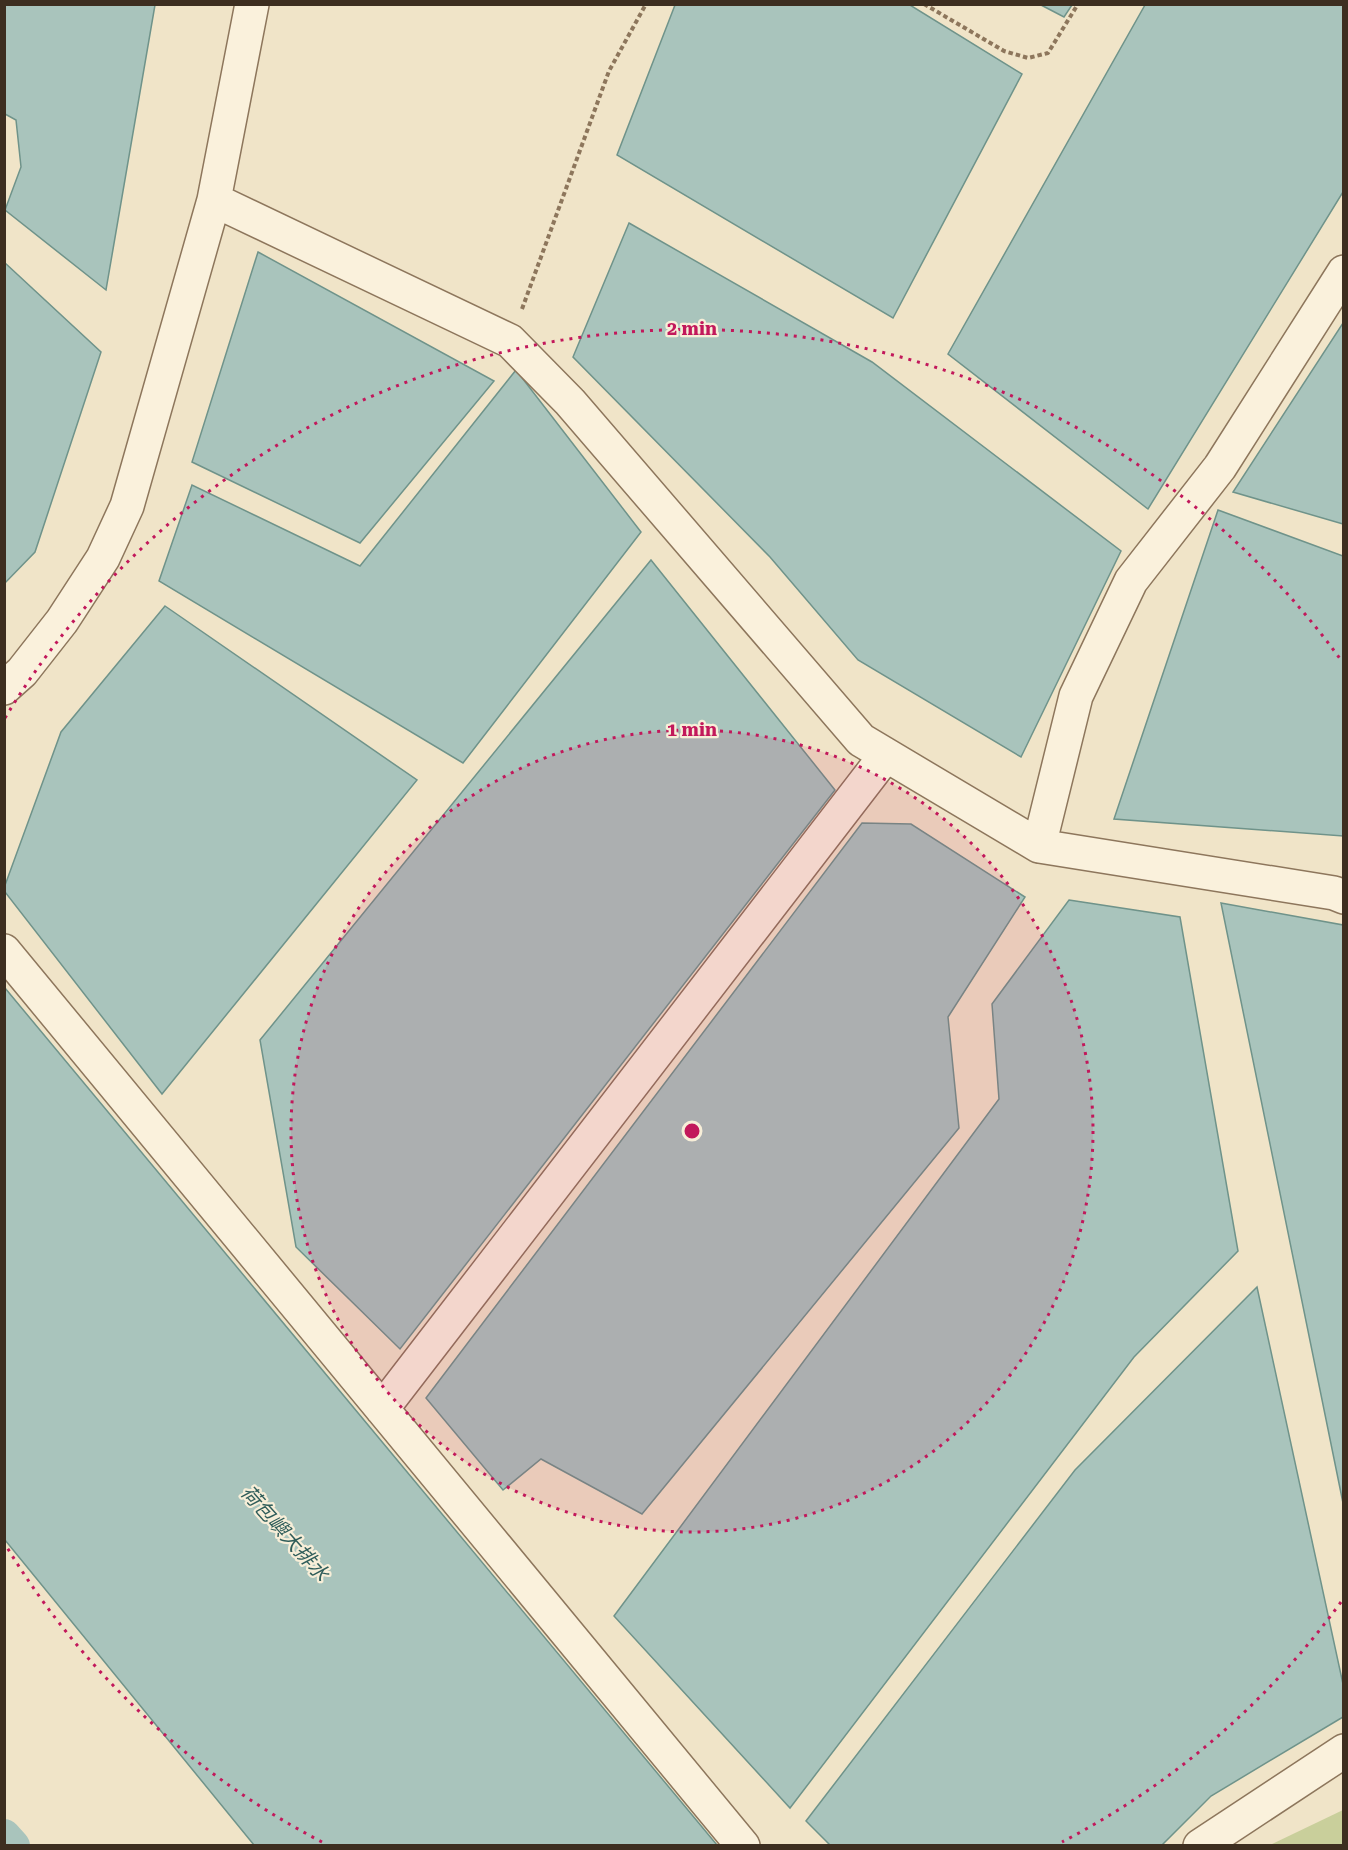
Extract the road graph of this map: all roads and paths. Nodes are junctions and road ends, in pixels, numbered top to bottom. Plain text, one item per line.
1 (252, 4) edge
2 (646, 4) edge
3 (924, 4) edge
4 (1078, 4) edge
5 (214, 200) junction
6 (1344, 272) edge
7 (510, 341) junction
8 (4, 687) edge
9 (886, 755) junction
10 (1039, 846) junction
11 (1344, 897) edge
12 (4, 951) edge
13 (382, 1409) junction
14 (1344, 1751) edge
15 (743, 1845) edge
16 (1200, 1845) edge

1 - 5 street
2 - 7 path
3 - 4 path
5 - 7 street
5 - 8 street
6 - 10 street
7 - 9 street
9 - 10 street
9 - 13 street
10 - 11 street
12 - 13 street
13 - 15 street
14 - 16 street

